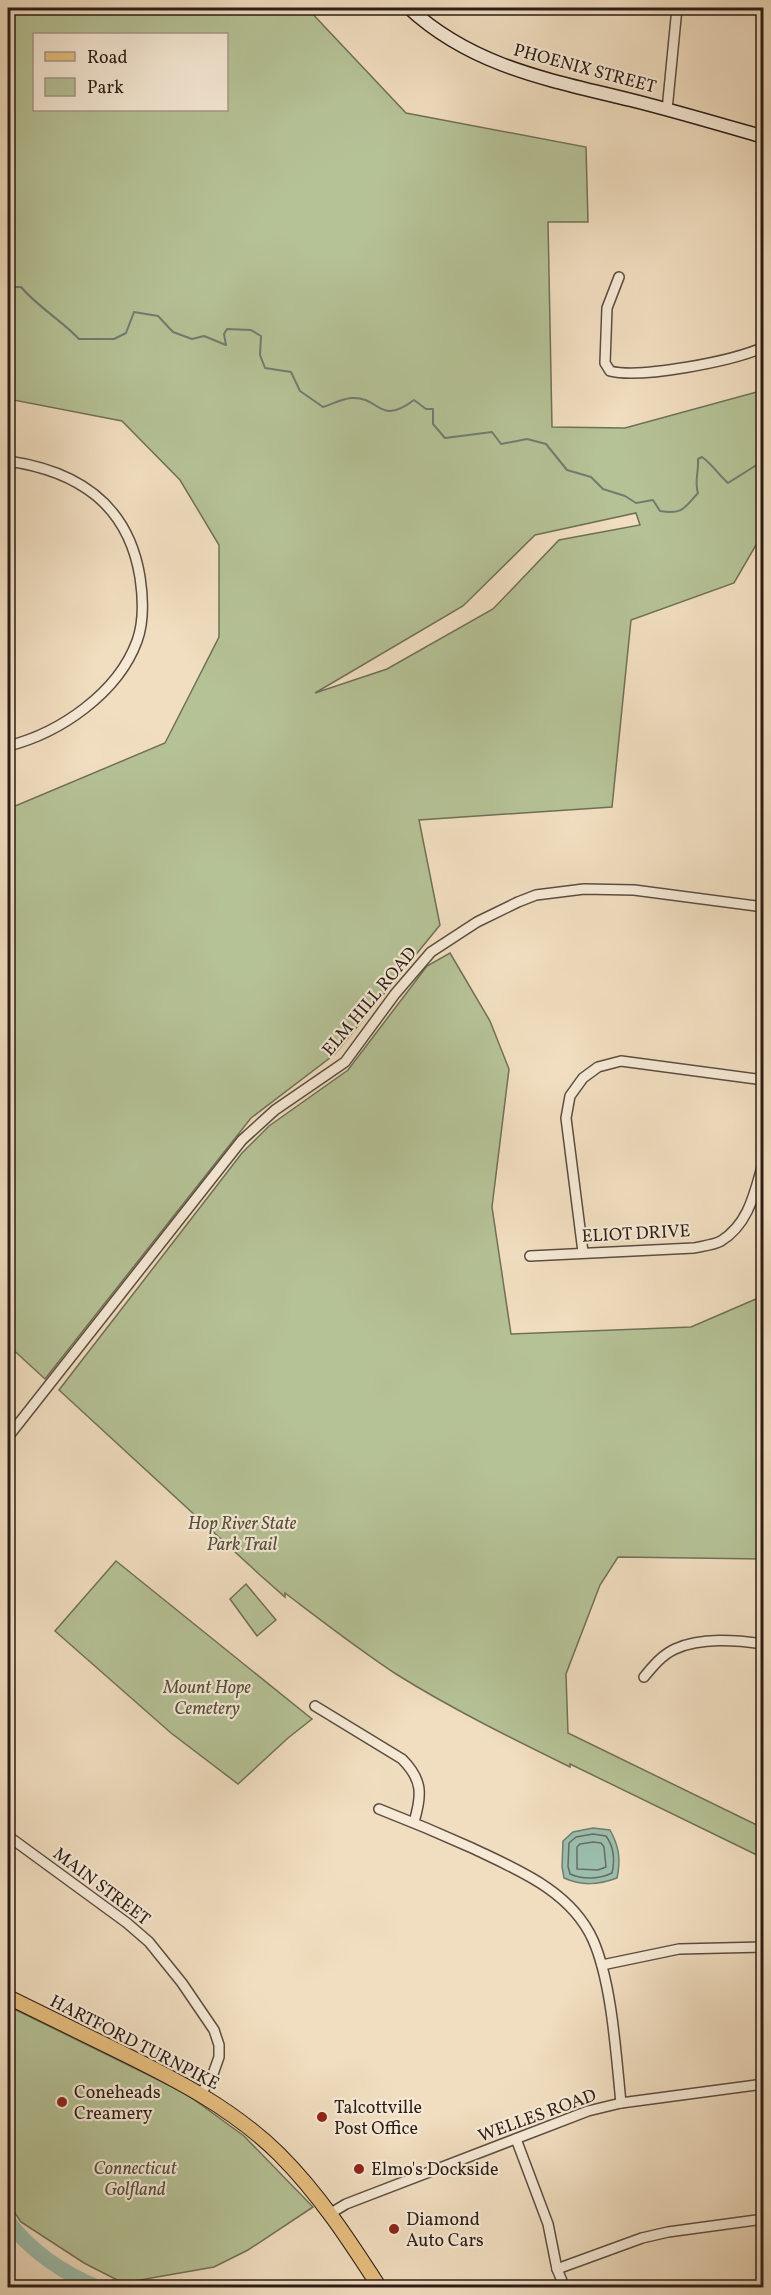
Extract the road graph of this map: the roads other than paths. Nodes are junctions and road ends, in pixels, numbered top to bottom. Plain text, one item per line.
1 (409, 8) edge
2 (677, 8) edge
3 (667, 110) junction
4 (764, 137) edge
5 (619, 277) dead end
6 (764, 347) edge
7 (8, 461) edge
8 (8, 746) edge
9 (764, 907) edge
10 (764, 1080) edge
11 (764, 1160) edge
12 (583, 1252) junction
13 (530, 1256) dead end
14 (8, 1437) edge
15 (764, 1644) edge
16 (644, 1677) dead end
17 (315, 1706) dead end
18 (379, 1809) dead end
19 (414, 1822) junction
20 (8, 1836) edge
21 (764, 1947) edge
22 (602, 1965) junction
23 (8, 1997) edge
24 (764, 2084) edge
25 (201, 2094) junction
26 (621, 2103) junction
27 (516, 2139) junction
28 (331, 2213) junction
29 (764, 2219) edge
30 (557, 2269) junction
31 (562, 2281) dead end
32 (380, 2288) edge

1 - 3 street, PHOENIX STREET
2 - 3 street
3 - 4 street, PHOENIX STREET
5 - 6 street
7 - 8 street
9 - 14 street, ELM HILL ROAD
10 - 12 street
11 - 12 street, ELIOT DRIVE
12 - 13 street, ELIOT DRIVE
15 - 16 street
17 - 19 street
18 - 19 street
19 - 22 street
20 - 25 street, MAIN STREET
21 - 22 street
22 - 26 street
23 - 25 main road, HARTFORD TURNPIKE
24 - 26 street, WELLES ROAD
25 - 28 main road, HARTFORD TURNPIKE
26 - 27 street, WELLES ROAD
27 - 28 street, WELLES ROAD
27 - 30 street
28 - 32 main road, HARTFORD TURNPIKE
29 - 30 street
30 - 31 street

